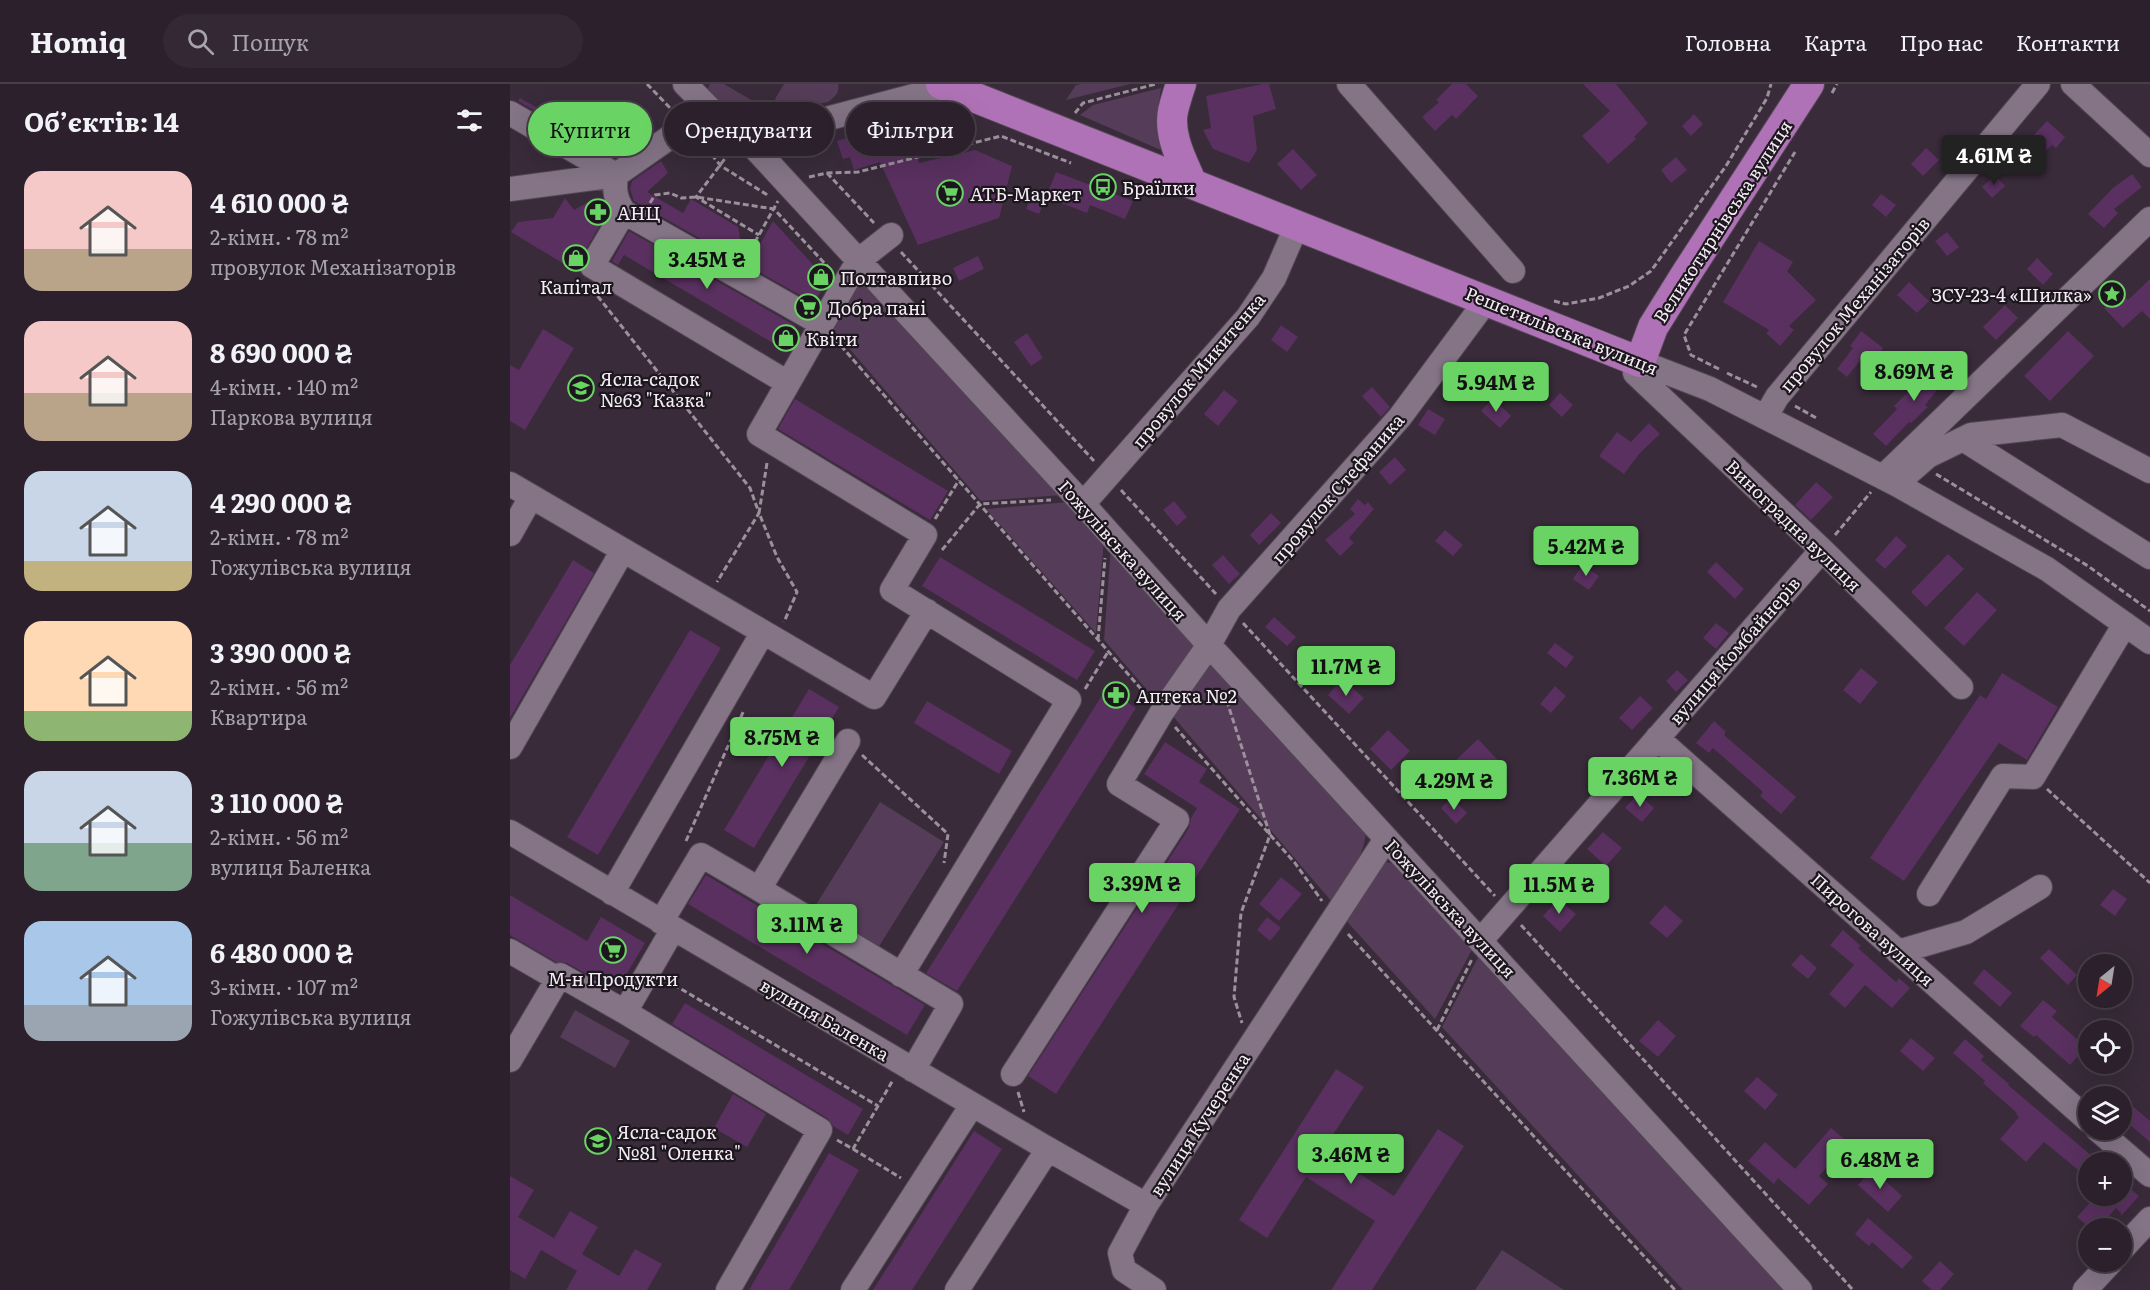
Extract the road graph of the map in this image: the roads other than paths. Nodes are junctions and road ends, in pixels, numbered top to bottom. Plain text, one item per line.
1 (686, 84) edge
2 (1181, 84) edge
3 (1349, 84) edge
4 (2038, 84) edge
5 (2073, 84) edge
6 (950, 85) edge
7 (1821, 89) edge
8 (703, 102) edge
9 (510, 113) edge
10 (834, 117) edge
11 (664, 141) edge
12 (2150, 155) edge
13 (762, 156) edge
14 (616, 175) junction
15 (1192, 184) junction
16 (510, 189) edge
17 (632, 216) junction
18 (2150, 219) edge
19 (1297, 225) junction
20 (890, 237) road end
21 (858, 261) junction
22 (1513, 271) dead end
23 (1486, 301) junction
24 (822, 324) junction
25 (1640, 362) junction
26 (788, 383) junction
27 (1772, 406) junction
28 (1963, 439) junction
29 (2150, 471) edge
30 (1889, 481) junction
31 (510, 484) edge
32 (531, 497) junction
33 (1080, 502) junction
34 (510, 534) edge
35 (623, 550) junction
36 (1822, 550) junction
37 (2150, 557) edge
38 (927, 611) junction
39 (2126, 624) junction
40 (770, 636) junction
41 (2150, 642) edge
42 (1209, 645) junction
43 (1961, 687) dead end
44 (1658, 738) junction
45 (848, 741) road end
46 (510, 747) edge
47 (510, 832) edge
48 (1386, 839) junction
49 (2040, 886) dead end
50 (759, 889) junction
51 (612, 893) junction
52 (1929, 894) dead end
53 (667, 926) junction
54 (1481, 940) junction
55 (510, 951) edge
56 (1898, 952) junction
57 (902, 975) junction
58 (558, 979) junction
59 (625, 1011) junction
60 (514, 1044) edge
61 (907, 1067) junction
62 (1013, 1074) road end
63 (972, 1105) junction
64 (2078, 1111) edge
65 (2110, 1140) edge
66 (1040, 1144) junction
67 (2150, 1175) edge
68 (1146, 1205) junction
69 (2150, 1219) edge
70 (2132, 1238) edge
71 (2102, 1272) edge
72 (728, 1290) edge
73 (852, 1290) edge
74 (957, 1290) edge
75 (1154, 1290) edge
76 (1800, 1290) edge
77 (2085, 1290) edge

1 - 8 street, Гожулівська вулиця
2 - 15 main road
3 - 22 street
4 - 27 street, провулок Механізаторів
5 - 12 street
6 - 10 street
6 - 15 main road, Решетилівська вулиця
7 - 25 main road, Великотирнівська вулиця
9 - 14 street
11 - 14 street
13 - 21 street, Гожулівська вулиця
14 - 16 street
14 - 17 street
15 - 19 main road, Решетилівська вулиця
17 - 24 street
17 - 26 street
18 - 30 street
19 - 23 main road, Решетилівська вулиця
19 - 33 street, провулок Микитенка
20 - 21 street
21 - 24 street
21 - 33 street, Гожулівська вулиця
23 - 25 main road, Решетилівська вулиця
23 - 42 street, провулок Стефаника
24 - 26 street
25 - 27 street, Решетилівська вулиця
25 - 36 street, Виноградна вулиця
26 - 38 street
27 - 30 street, Решетилівська вулиця
28 - 29 street
28 - 30 street
28 - 37 street
30 - 39 street, Решетилівська вулиця
31 - 32 street
32 - 34 street
32 - 35 street
33 - 42 street, Гожулівська вулиця
35 - 40 street
35 - 46 street
36 - 43 street, Виноградна вулиця
36 - 44 street, вулиця Комбайнерів
38 - 40 street
38 - 57 street
39 - 41 street, Решетилівська вулиця
39 - 52 street
40 - 51 street
42 - 48 street, Гожулівська вулиця
42 - 62 street, провулок Стефаника
44 - 54 street, вулиця Комбайнерів
44 - 56 street, Пирогова вулиця
45 - 50 street
47 - 51 street, вулиця Баленка
48 - 54 street, Гожулівська вулиця
48 - 68 street, вулиця Кучеренка
49 - 56 street
50 - 53 street
50 - 57 street
51 - 53 street, вулиця Баленка
53 - 59 street
53 - 61 street, вулиця Баленка
54 - 76 street, Гожулівська вулиця
55 - 58 street
56 - 64 street, Пирогова вулиця
57 - 61 street
58 - 59 street
58 - 60 street
59 - 72 street
61 - 63 street, вулиця Баленка
63 - 66 street, вулиця Баленка
63 - 73 street
65 - 67 street
66 - 68 street, вулиця Кучеренка
66 - 74 street
68 - 75 street
69 - 70 street
71 - 77 street

